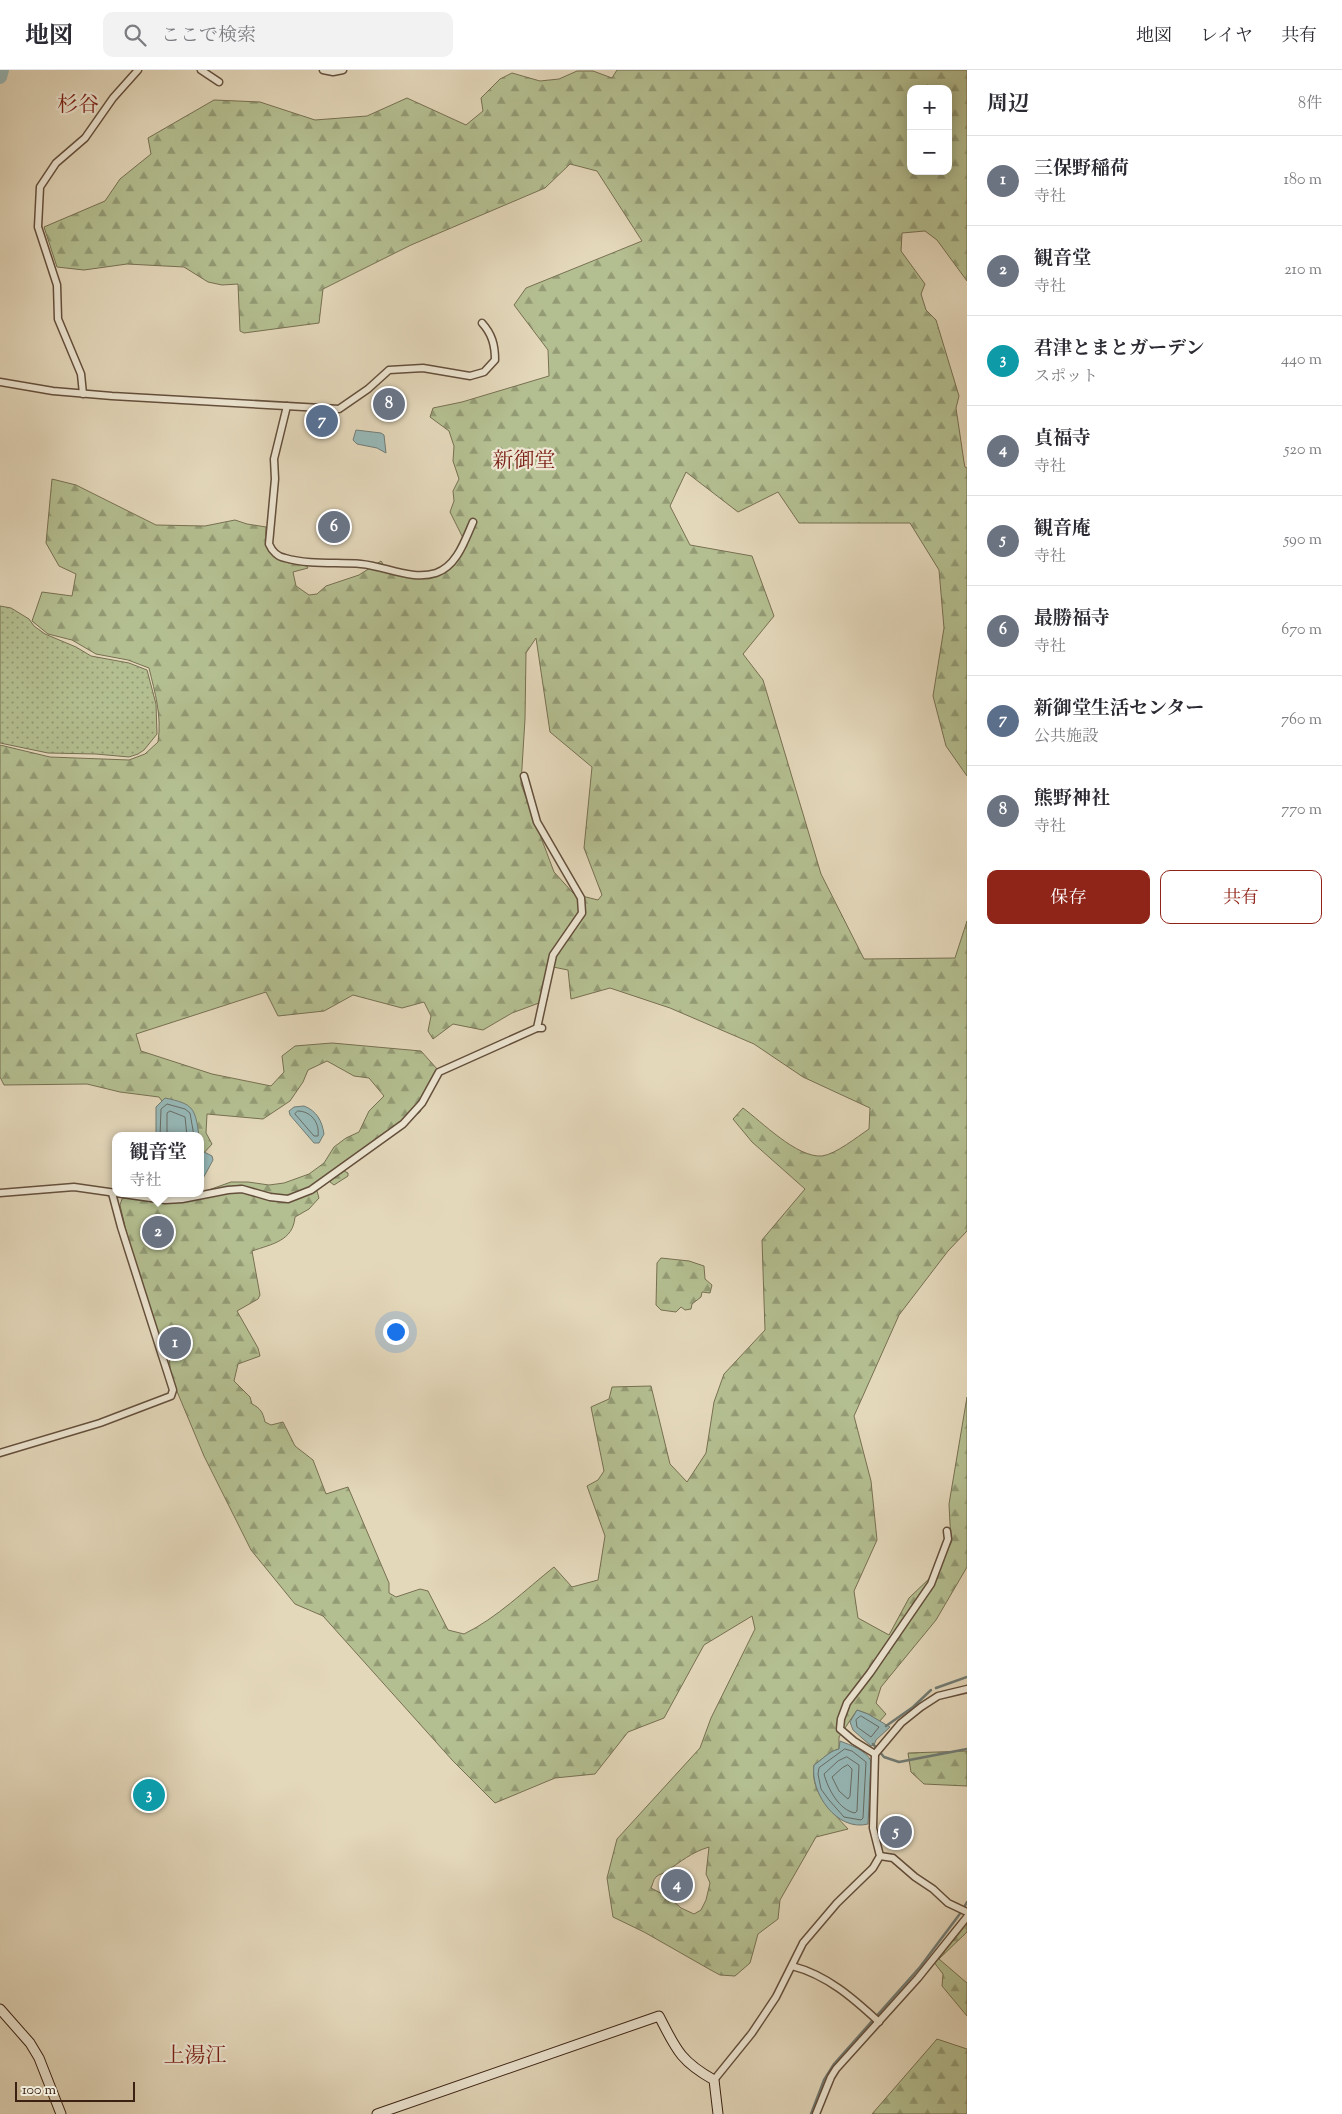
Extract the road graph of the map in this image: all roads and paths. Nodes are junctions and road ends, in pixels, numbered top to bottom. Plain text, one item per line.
1 (138, 70) edge
2 (202, 70) edge
3 (323, 70) edge
4 (343, 70) edge
5 (219, 82) dead end
6 (482, 323) dead end
7 (0, 382) edge
8 (83, 394) junction
9 (288, 406) junction
10 (473, 522) dead end
11 (524, 776) dead end
12 (0, 1193) edge
13 (112, 1193) edge
14 (204, 1195) edge
15 (113, 1197) edge
16 (142, 1197) edge
17 (194, 1197) edge
18 (0, 1452) edge
19 (947, 1532) dead end
20 (967, 1689) edge
21 (878, 1751) junction
22 (880, 1856) junction
23 (964, 1912) edge
24 (792, 1966) junction
25 (0, 2010) edge
26 (877, 2019) junction
27 (714, 2080) junction
28 (61, 2114) edge
29 (377, 2114) edge
30 (718, 2114) edge
31 (816, 2114) edge

1 - 8 street
2 - 5 street
3 - 4 street
6 - 9 street
7 - 8 street
8 - 9 street
9 - 10 street
11 - 14 street
12 - 13 street
15 - 18 street
16 - 17 street
19 - 21 street
20 - 21 street
21 - 22 street
22 - 23 street
22 - 24 street
23 - 26 street
24 - 26 street
24 - 27 street
25 - 28 street
26 - 31 street
27 - 29 street
27 - 30 street

